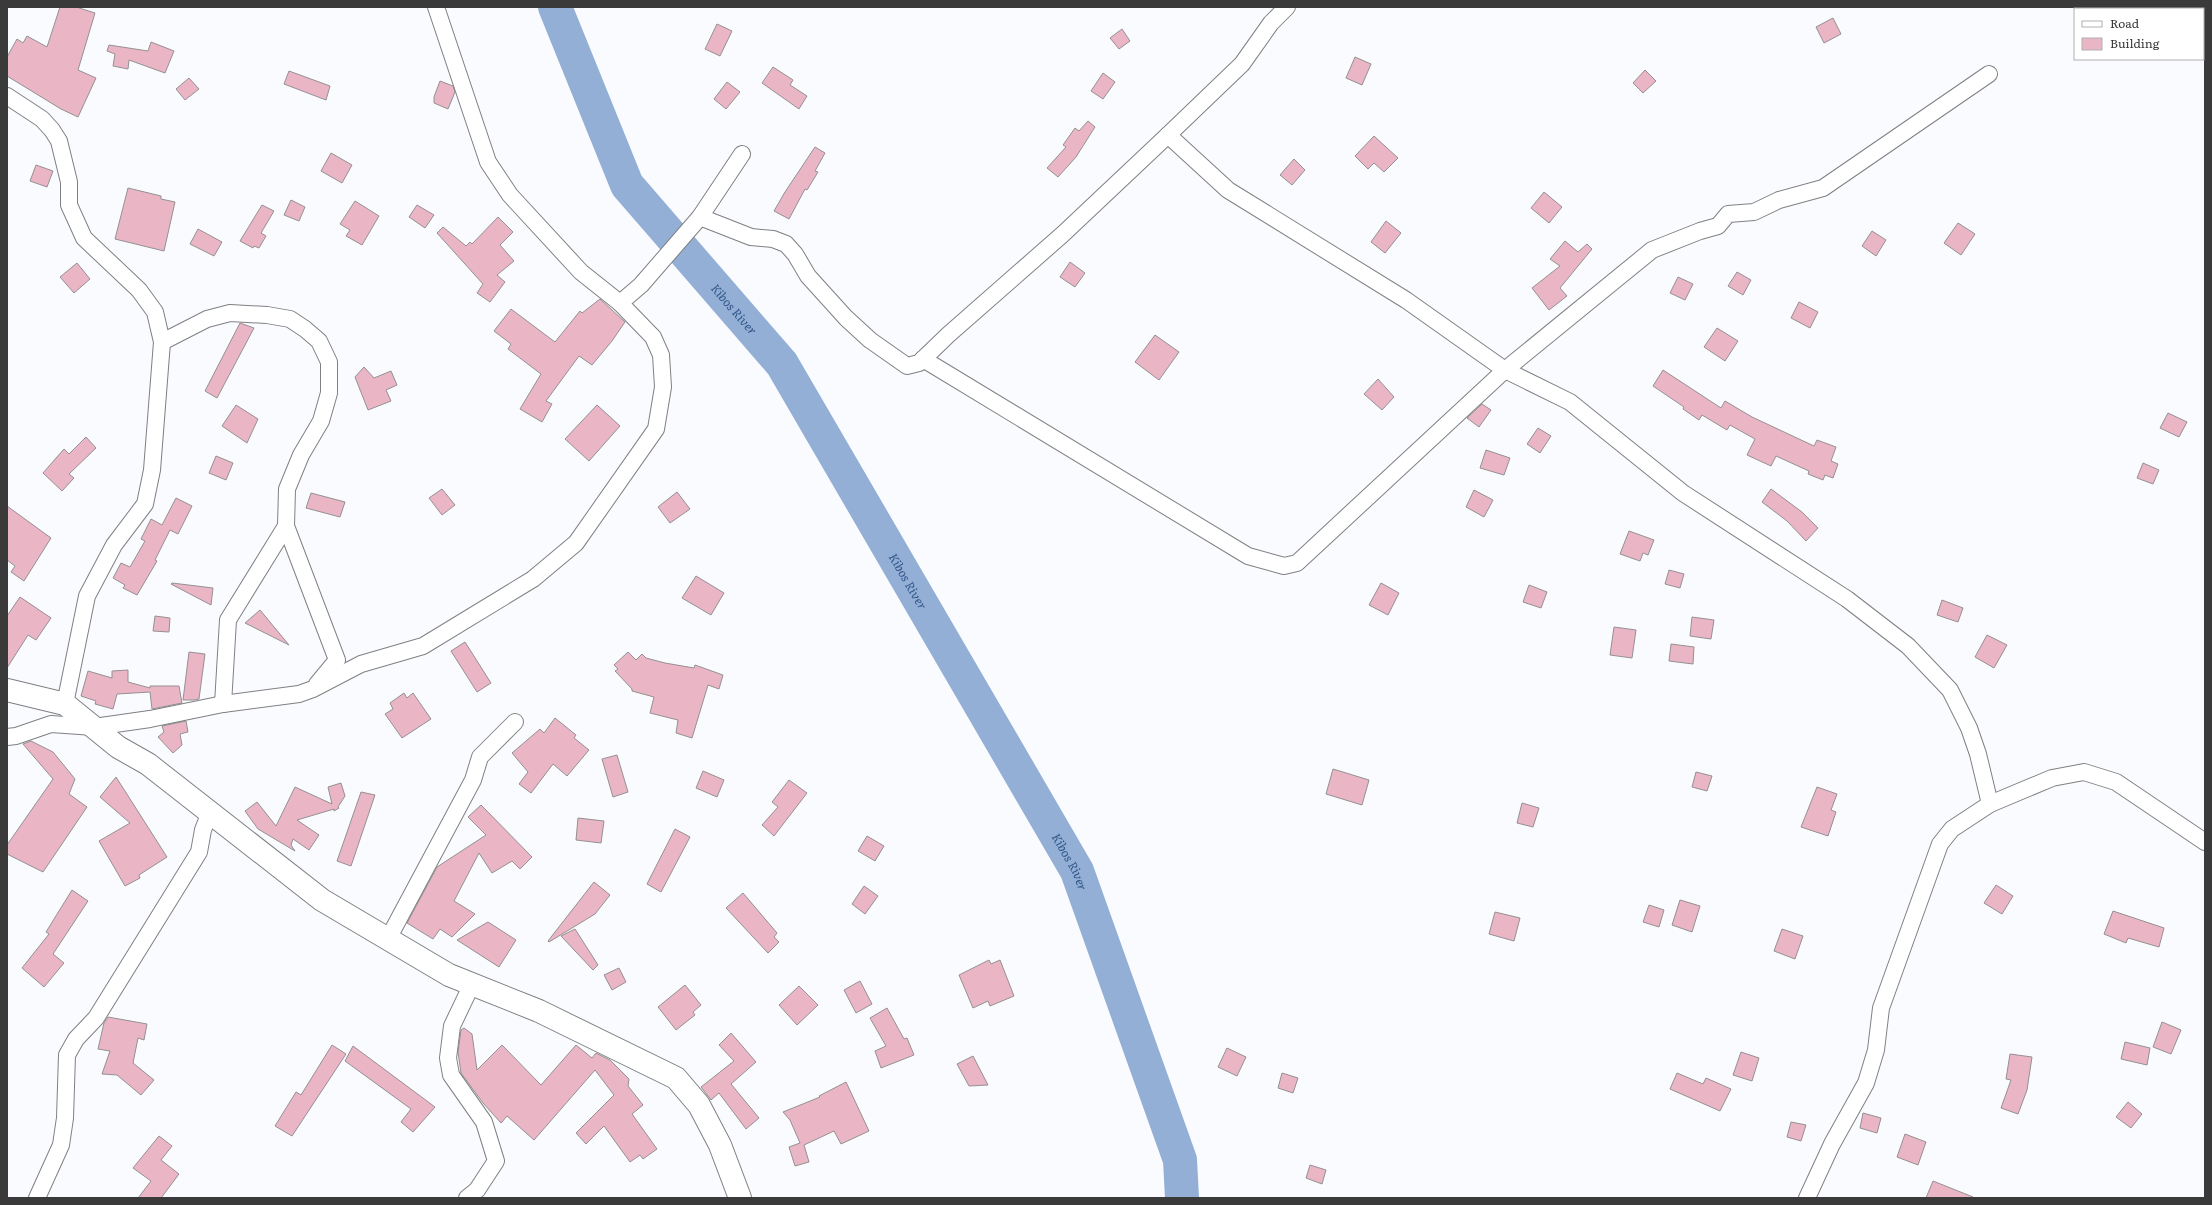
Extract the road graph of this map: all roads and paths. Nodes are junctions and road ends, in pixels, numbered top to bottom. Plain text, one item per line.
1 (436, 7) edge
2 (1287, 7) edge
3 (1989, 74) dead end
4 (7, 96) edge
5 (1168, 135) junction
6 (742, 154) dead end
7 (695, 222) junction
8 (620, 303) junction
9 (162, 342) junction
10 (924, 359) junction
11 (1505, 370) junction
12 (286, 526) junction
13 (313, 689) junction
14 (7, 690) edge
15 (65, 704) junction
16 (224, 704) junction
17 (515, 722) dead end
18 (94, 727) junction
19 (7, 737) edge
20 (1990, 804) junction
21 (210, 812) junction
22 (2205, 842) edge
23 (388, 939) junction
24 (472, 984) junction
25 (38, 1198) edge
26 (467, 1198) edge
27 (740, 1198) edge
28 (1807, 1198) edge

1 - 8 street
2 - 5 street
3 - 11 street
4 - 9 street
5 - 10 street
5 - 11 street
6 - 7 street
7 - 8 street
7 - 10 street
8 - 13 street
9 - 12 street
9 - 15 street
10 - 11 street
11 - 20 street
12 - 13 street
12 - 16 street
13 - 16 street
14 - 15 main road
15 - 18 main road
16 - 18 street
17 - 23 street
18 - 19 street
18 - 21 main road
20 - 22 street
20 - 28 street
21 - 23 main road
21 - 25 street
23 - 24 main road
24 - 26 street
24 - 27 main road

